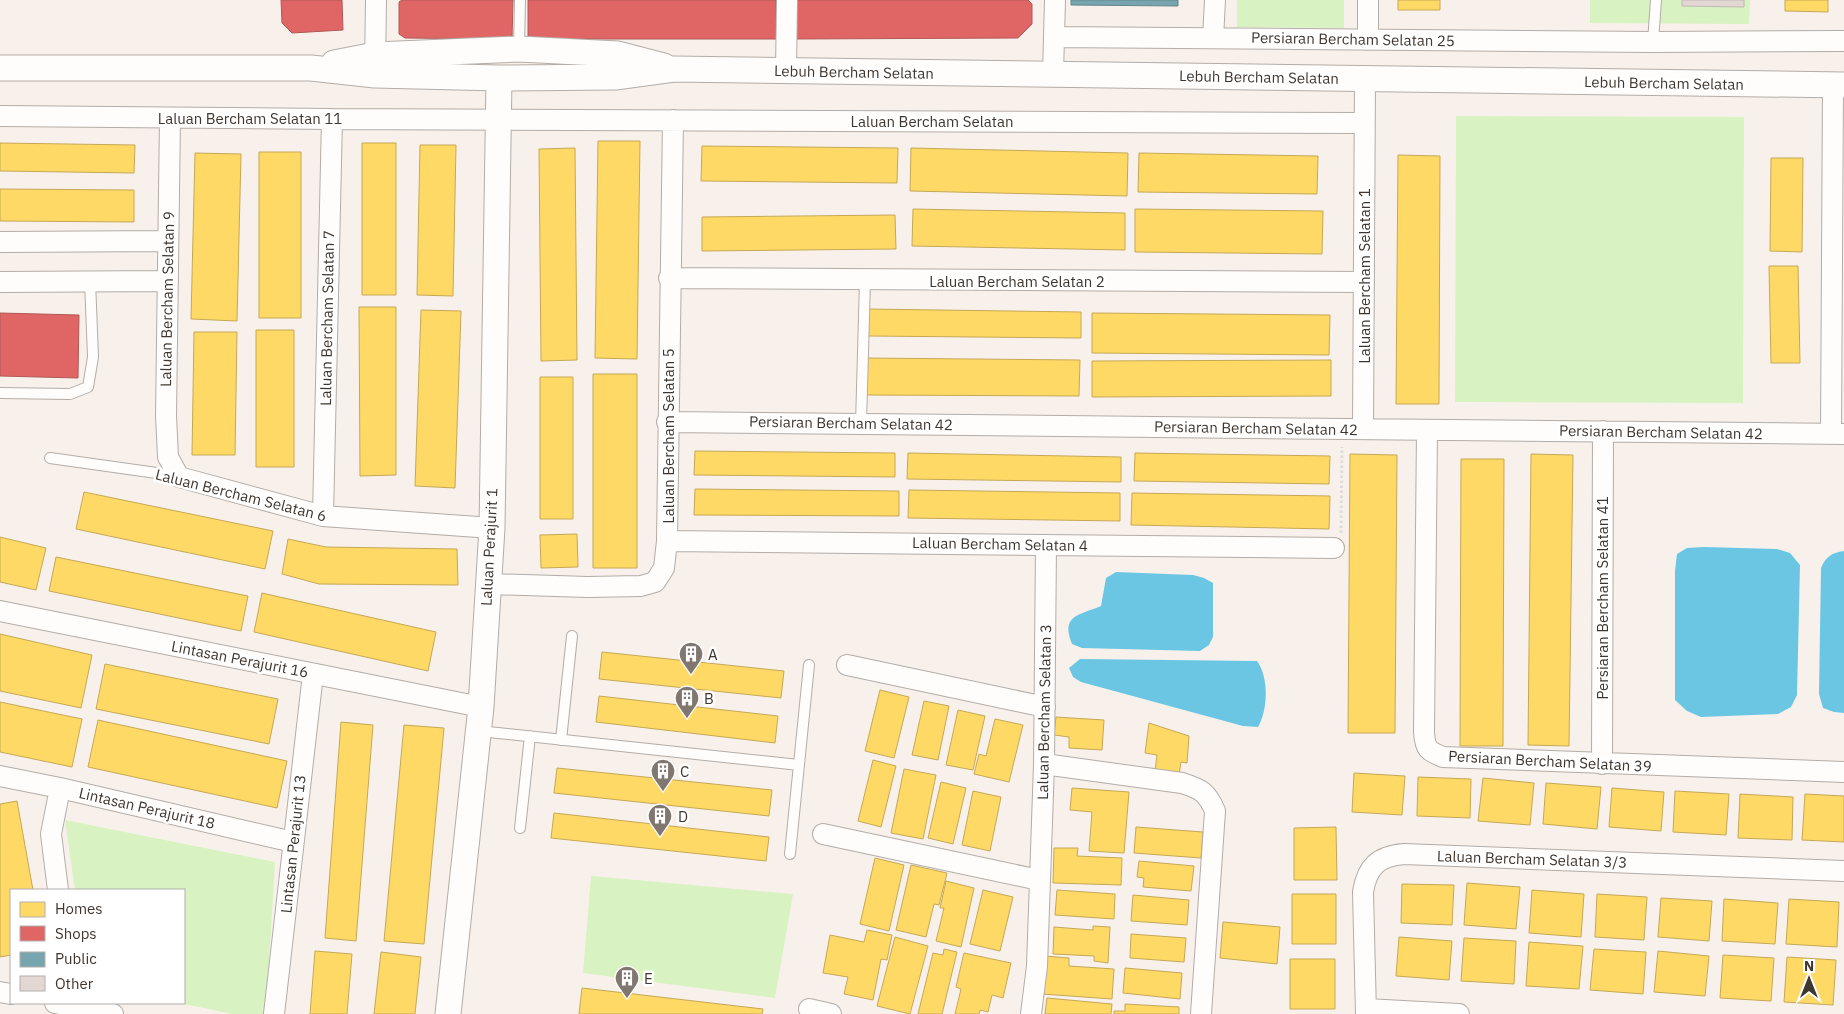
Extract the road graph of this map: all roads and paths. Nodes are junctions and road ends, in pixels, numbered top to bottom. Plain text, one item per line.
1 (376, 0) edge
2 (520, 0) edge
3 (787, 0) edge
4 (1055, 0) edge
5 (1215, 0) edge
6 (1368, 0) edge
7 (1656, 0) edge
8 (1054, 37) junction
9 (1213, 38) junction
10 (1368, 40) junction
11 (1844, 41) edge
12 (1653, 42) junction
13 (519, 49) junction
14 (418, 52) junction
15 (618, 54) junction
16 (375, 65) junction
17 (0, 68) edge
18 (674, 68) junction
19 (786, 71) junction
20 (1053, 74) junction
21 (499, 78) junction
22 (1365, 79) junction
23 (1839, 85) edge
24 (0, 116) edge
25 (170, 118) junction
26 (332, 119) junction
27 (499, 119) junction
28 (673, 120) junction
29 (1364, 123) junction
30 (1839, 128) edge
31 (168, 241) junction
32 (0, 242) edge
33 (669, 278) junction
34 (865, 280) junction
35 (168, 281) junction
36 (0, 282) edge
37 (90, 282) junction
38 (1364, 282) junction
39 (1838, 294) edge
40 (0, 393) edge
41 (667, 422) junction
42 (861, 424) junction
43 (1343, 429) junction
44 (1363, 429) junction
45 (1427, 430) junction
46 (1603, 432) junction
47 (1837, 434) edge
48 (50, 458) dead end
49 (179, 476) junction
50 (322, 516) junction
51 (492, 528) junction
52 (667, 541) junction
53 (1046, 545) junction
54 (1334, 548) joint
55 (488, 584) junction
56 (0, 611) edge
57 (572, 636) dead end
58 (847, 665) dead end
59 (809, 666) dead end
60 (313, 674) junction
61 (1045, 707) junction
62 (480, 719) junction
63 (530, 736) junction
64 (561, 740) junction
65 (1044, 764) junction
66 (1602, 764) junction
67 (799, 765) junction
68 (1844, 772) edge
69 (0, 776) edge
70 (60, 788) junction
71 (520, 828) dead end
72 (824, 834) dead end
73 (293, 842) junction
74 (790, 854) dead end
75 (1844, 871) edge
76 (1039, 880) junction
77 (58, 889) edge
78 (75, 1005) edge
79 (809, 1009) dead end
80 (1366, 1012) edge
81 (113, 1014) edge
82 (274, 1014) edge
83 (448, 1014) edge
84 (831, 1014) edge
85 (1031, 1014) edge
86 (1201, 1014) edge
87 (1459, 1014) edge

1 - 16 street
2 - 13 lane
3 - 19 street
4 - 8 street
5 - 9 street
6 - 10 street
7 - 12 lane
8 - 9 street, Persiaran Bercham Selatan 25
8 - 20 street
9 - 10 street, Persiaran Bercham Selatan 25
10 - 12 street, Persiaran Bercham Selatan 25
11 - 12 street, Persiaran Bercham Selatan 25
13 - 14 street
13 - 15 street
14 - 16 street
14 - 21 street
15 - 18 street
15 - 21 street
16 - 17 street
16 - 21 street
18 - 19 street, Lebuh Bercham Selatan
18 - 21 street
19 - 20 street, Lebuh Bercham Selatan
20 - 22 street, Lebuh Bercham Selatan
21 - 27 street, Laluan Perajurit 1
22 - 23 street, Lebuh Bercham Selatan
22 - 29 street, Laluan Bercham Selatan 1
23 - 30 street
24 - 25 street, Laluan Bercham Selatan 11
25 - 26 street, Laluan Bercham Selatan 11
25 - 31 street, Laluan Bercham Selatan 9
26 - 27 street, Laluan Bercham Selatan 11
26 - 50 street, Laluan Bercham Selatan 7
27 - 28 street, Laluan Bercham Selatan
27 - 51 street, Laluan Perajurit 1
28 - 29 street, Laluan Bercham Selatan
28 - 33 street, Laluan Bercham Selatan 5
29 - 38 street, Laluan Bercham Selatan 1
30 - 39 street
31 - 32 street
31 - 35 street, Laluan Bercham Selatan 9
33 - 34 street, Laluan Bercham Selatan 2
33 - 41 street, Laluan Bercham Selatan 5
34 - 38 street, Laluan Bercham Selatan 2
34 - 42 lane
35 - 37 street
35 - 49 street, Laluan Bercham Selatan 9
36 - 37 street
37 - 40 lane
38 - 44 street, Laluan Bercham Selatan 1
39 - 47 street
41 - 42 street, Persiaran Bercham Selatan 42
41 - 52 street, Laluan Bercham Selatan 5
42 - 43 street, Persiaran Bercham Selatan 42
43 - 44 street, Persiaran Bercham Selatan 42
43 - 54 path
44 - 45 street, Persiaran Bercham Selatan 42
45 - 46 street, Persiaran Bercham Selatan 42
45 - 66 street, Persiaran Bercham Selatan 39
46 - 47 street, Persiaran Bercham Selatan 42
46 - 66 street, Persiaran Bercham Selatan 41
48 - 49 lane, Laluan Bercham Selatan 6
49 - 50 street, Laluan Bercham Selatan 6
50 - 51 street, Laluan Bercham Selatan 6
51 - 55 street, Laluan Perajurit 1
52 - 53 street, Laluan Bercham Selatan 4
52 - 55 street, Laluan Bercham Selatan 5
53 - 54 street, Laluan Bercham Selatan 4
53 - 61 street, Laluan Bercham Selatan 3
55 - 62 street, Laluan Perajurit 1
56 - 60 street, Lintasan Perajurit 16
57 - 64 lane
58 - 61 street
59 - 67 lane
60 - 62 street, Lintasan Perajurit 16
60 - 73 street, Lintasan Perajurit 13
61 - 65 street, Laluan Bercham Selatan 3
62 - 63 lane
62 - 83 street, Laluan Perajurit 1
63 - 64 lane
63 - 71 lane
64 - 67 lane
65 - 76 street, Laluan Bercham Selatan 3
65 - 86 street
66 - 68 street, Persiaran Bercham Selatan 39
67 - 74 lane
69 - 70 street, Lintasan Perajurit 18
70 - 73 street, Lintasan Perajurit 18
70 - 77 street
72 - 76 street
73 - 82 street, Lintasan Perajurit 13
75 - 80 street, Laluan Bercham Selatan 3/3
76 - 85 street, Laluan Bercham Selatan 3
78 - 81 street
79 - 84 street
80 - 87 street

